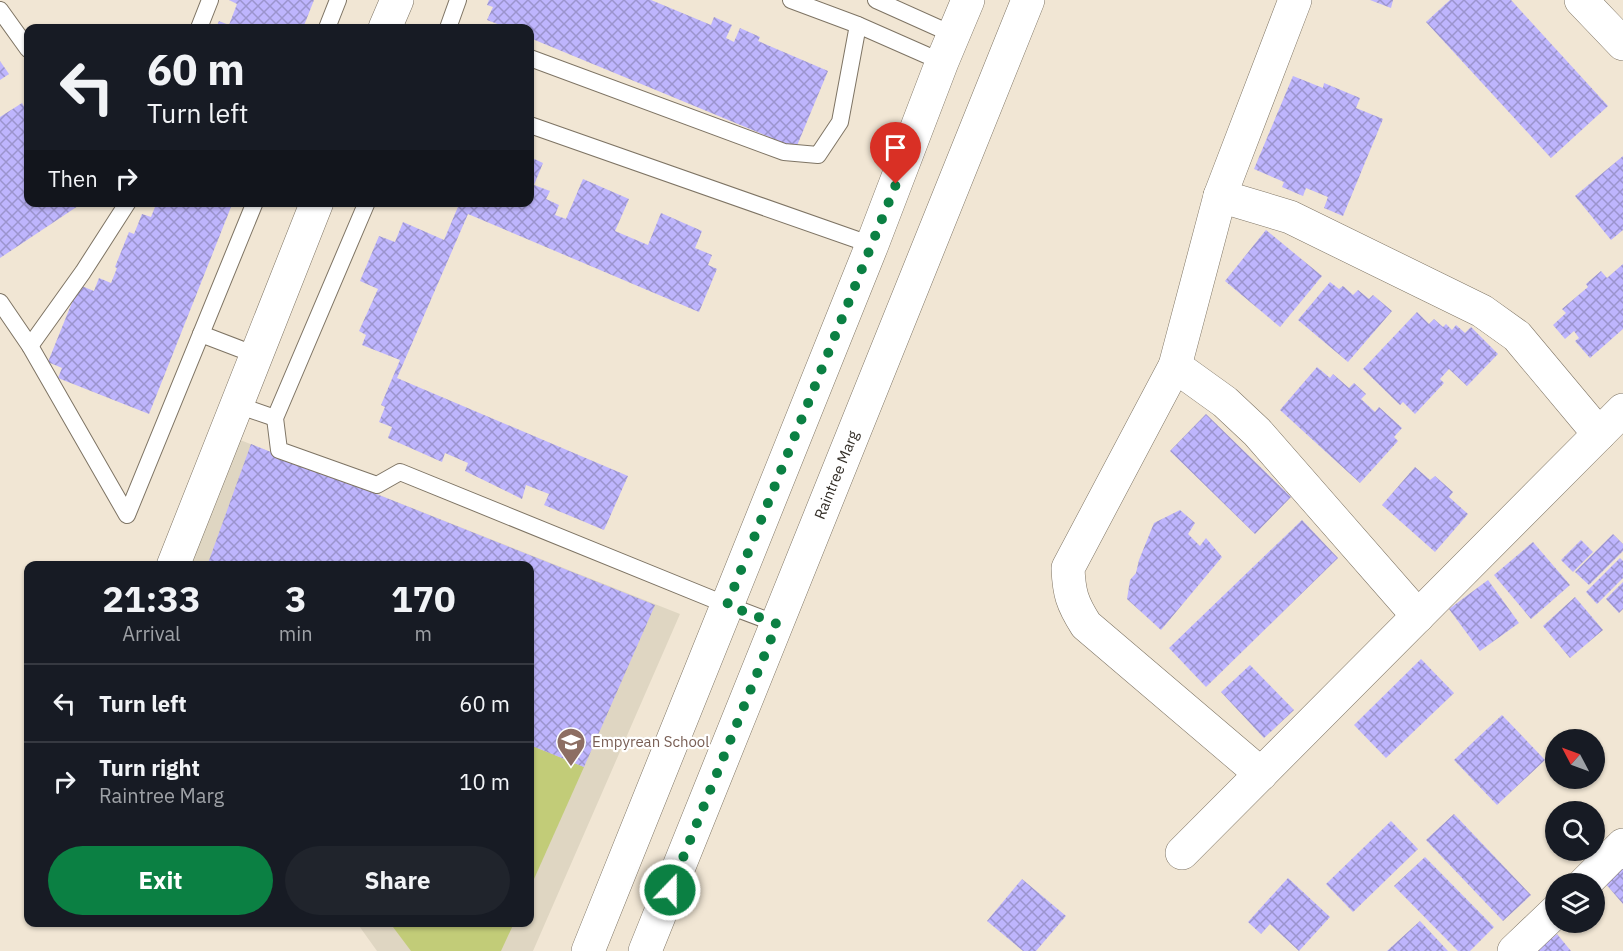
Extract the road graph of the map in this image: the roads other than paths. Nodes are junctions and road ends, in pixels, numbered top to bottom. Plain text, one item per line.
1 (210, 0) edge
2 (338, 0) edge
3 (397, 0) edge
4 (458, 0) edge
5 (791, 0) edge
6 (876, 0) edge
7 (968, 0) edge
8 (1028, 0) edge
9 (1294, 0) edge
10 (1581, 0) edge
11 (0, 10) edge
12 (201, 24) edge
13 (329, 24) edge
14 (388, 24) edge
15 (449, 24) edge
16 (858, 25) junction
17 (24, 43) edge
18 (1623, 44) edge
19 (948, 49) junction
20 (534, 59) edge
21 (534, 126) edge
22 (1220, 196) junction
23 (125, 207) edge
24 (253, 207) edge
25 (315, 207) edge
26 (365, 207) edge
27 (872, 245) junction
28 (0, 302) edge
29 (201, 334) junction
30 (30, 346) junction
31 (256, 355) junction
32 (1175, 366) junction
33 (237, 405) junction
34 (1623, 410) edge
35 (275, 418) junction
36 (1599, 434) junction
37 (175, 561) edge
38 (727, 605) junction
39 (1418, 616) junction
40 (777, 624) junction
41 (1261, 774) junction
42 (1623, 845) edge
43 (1182, 853) dead end
44 (1595, 873) edge
45 (1545, 922) edge
46 (588, 951) edge
47 (645, 951) edge
48 (1515, 951) edge

1 - 12 lane
2 - 13 lane
3 - 14 street
4 - 15 lane
5 - 16 lane
6 - 19 lane
7 - 19 street
8 - 40 street, Raintree Marg
9 - 22 street
10 - 18 street
11 - 17 lane
16 - 19 lane
16 - 20 lane
19 - 27 street
21 - 27 lane
22 - 32 street
22 - 36 street
23 - 30 lane
24 - 29 lane
25 - 31 street
26 - 35 lane
27 - 38 street
28 - 30 lane
29 - 30 lane
29 - 31 lane
31 - 33 street
32 - 39 street
32 - 41 street
33 - 35 lane
33 - 37 street
34 - 36 street
35 - 38 lane
36 - 39 street
38 - 40 lane
38 - 46 street
39 - 41 street
40 - 47 street, Raintree Marg
41 - 43 street
42 - 44 street
45 - 48 street

